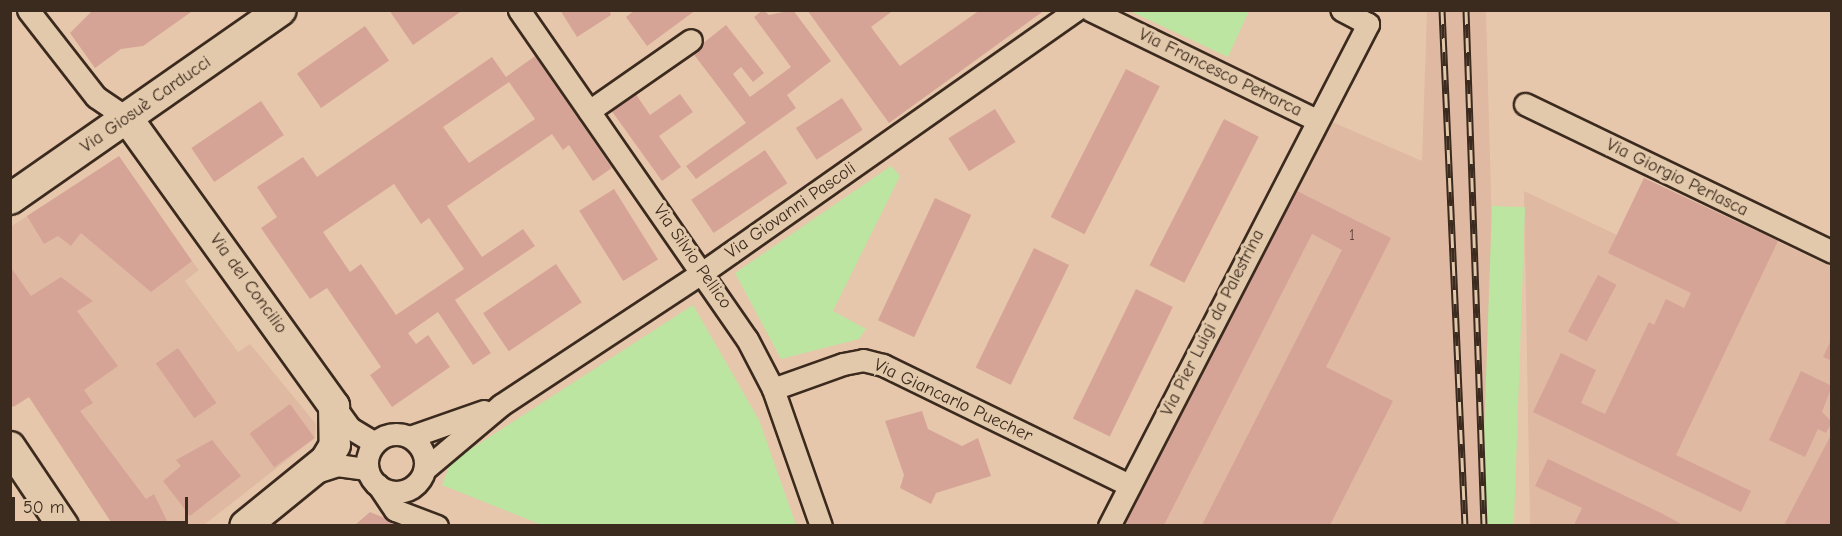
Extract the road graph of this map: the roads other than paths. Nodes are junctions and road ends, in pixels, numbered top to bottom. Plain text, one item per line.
1 (28, 10) edge
2 (281, 10) edge
3 (519, 10) edge
4 (1076, 10) edge
5 (1090, 10) edge
6 (1342, 10) edge
7 (1371, 17) edge
8 (691, 40) dead end
9 (1525, 104) dead end
10 (589, 111) junction
11 (127, 118) junction
12 (1317, 120) junction
13 (10, 199) edge
14 (1832, 252) edge
15 (703, 272) junction
16 (773, 389) junction
17 (501, 405) junction
18 (334, 406) junction
19 (410, 437) junction
20 (375, 443) junction
21 (10, 447) edge
22 (425, 469) junction
23 (316, 472) junction
24 (373, 477) junction
25 (1129, 485) junction
26 (412, 488) junction
27 (63, 525) edge
28 (245, 525) edge
29 (438, 525) edge
30 (821, 525) edge
31 (1108, 525) edge

1 - 11 street
2 - 11 street, Via Giosuè Carducci
3 - 10 street, Via Silvio Pellico
4 - 15 street, Via Giovanni Pascoli
5 - 12 street, Via Francesco Petrarca
6 - 7 street
7 - 12 street, Via Pier Luigi da Palestrina
8 - 10 street
9 - 14 street, Via Giorgio Perlasca
10 - 15 street, Via Silvio Pellico
11 - 13 street, Via Giosuè Carducci
11 - 18 street, Via del Concilio
12 - 25 street, Via Pier Luigi da Palestrina
15 - 16 street, Via Silvio Pellico
15 - 17 street, Via Giovanni Pascoli
16 - 25 street, Via Giancarlo Puecher
16 - 30 street, Via Silvio Pellico
17 - 19 street, Via Giovanni Pascoli
17 - 22 street, Via Giovanni Pascoli
18 - 20 street, Via del Concilio
18 - 23 street
19 - 20 street
19 - 22 street
20 - 24 street
21 - 27 street
22 - 26 street
23 - 24 street
23 - 28 street
24 - 26 street
24 - 29 street
25 - 31 street, Via Pier Luigi da Palestrina
26 - 29 street

